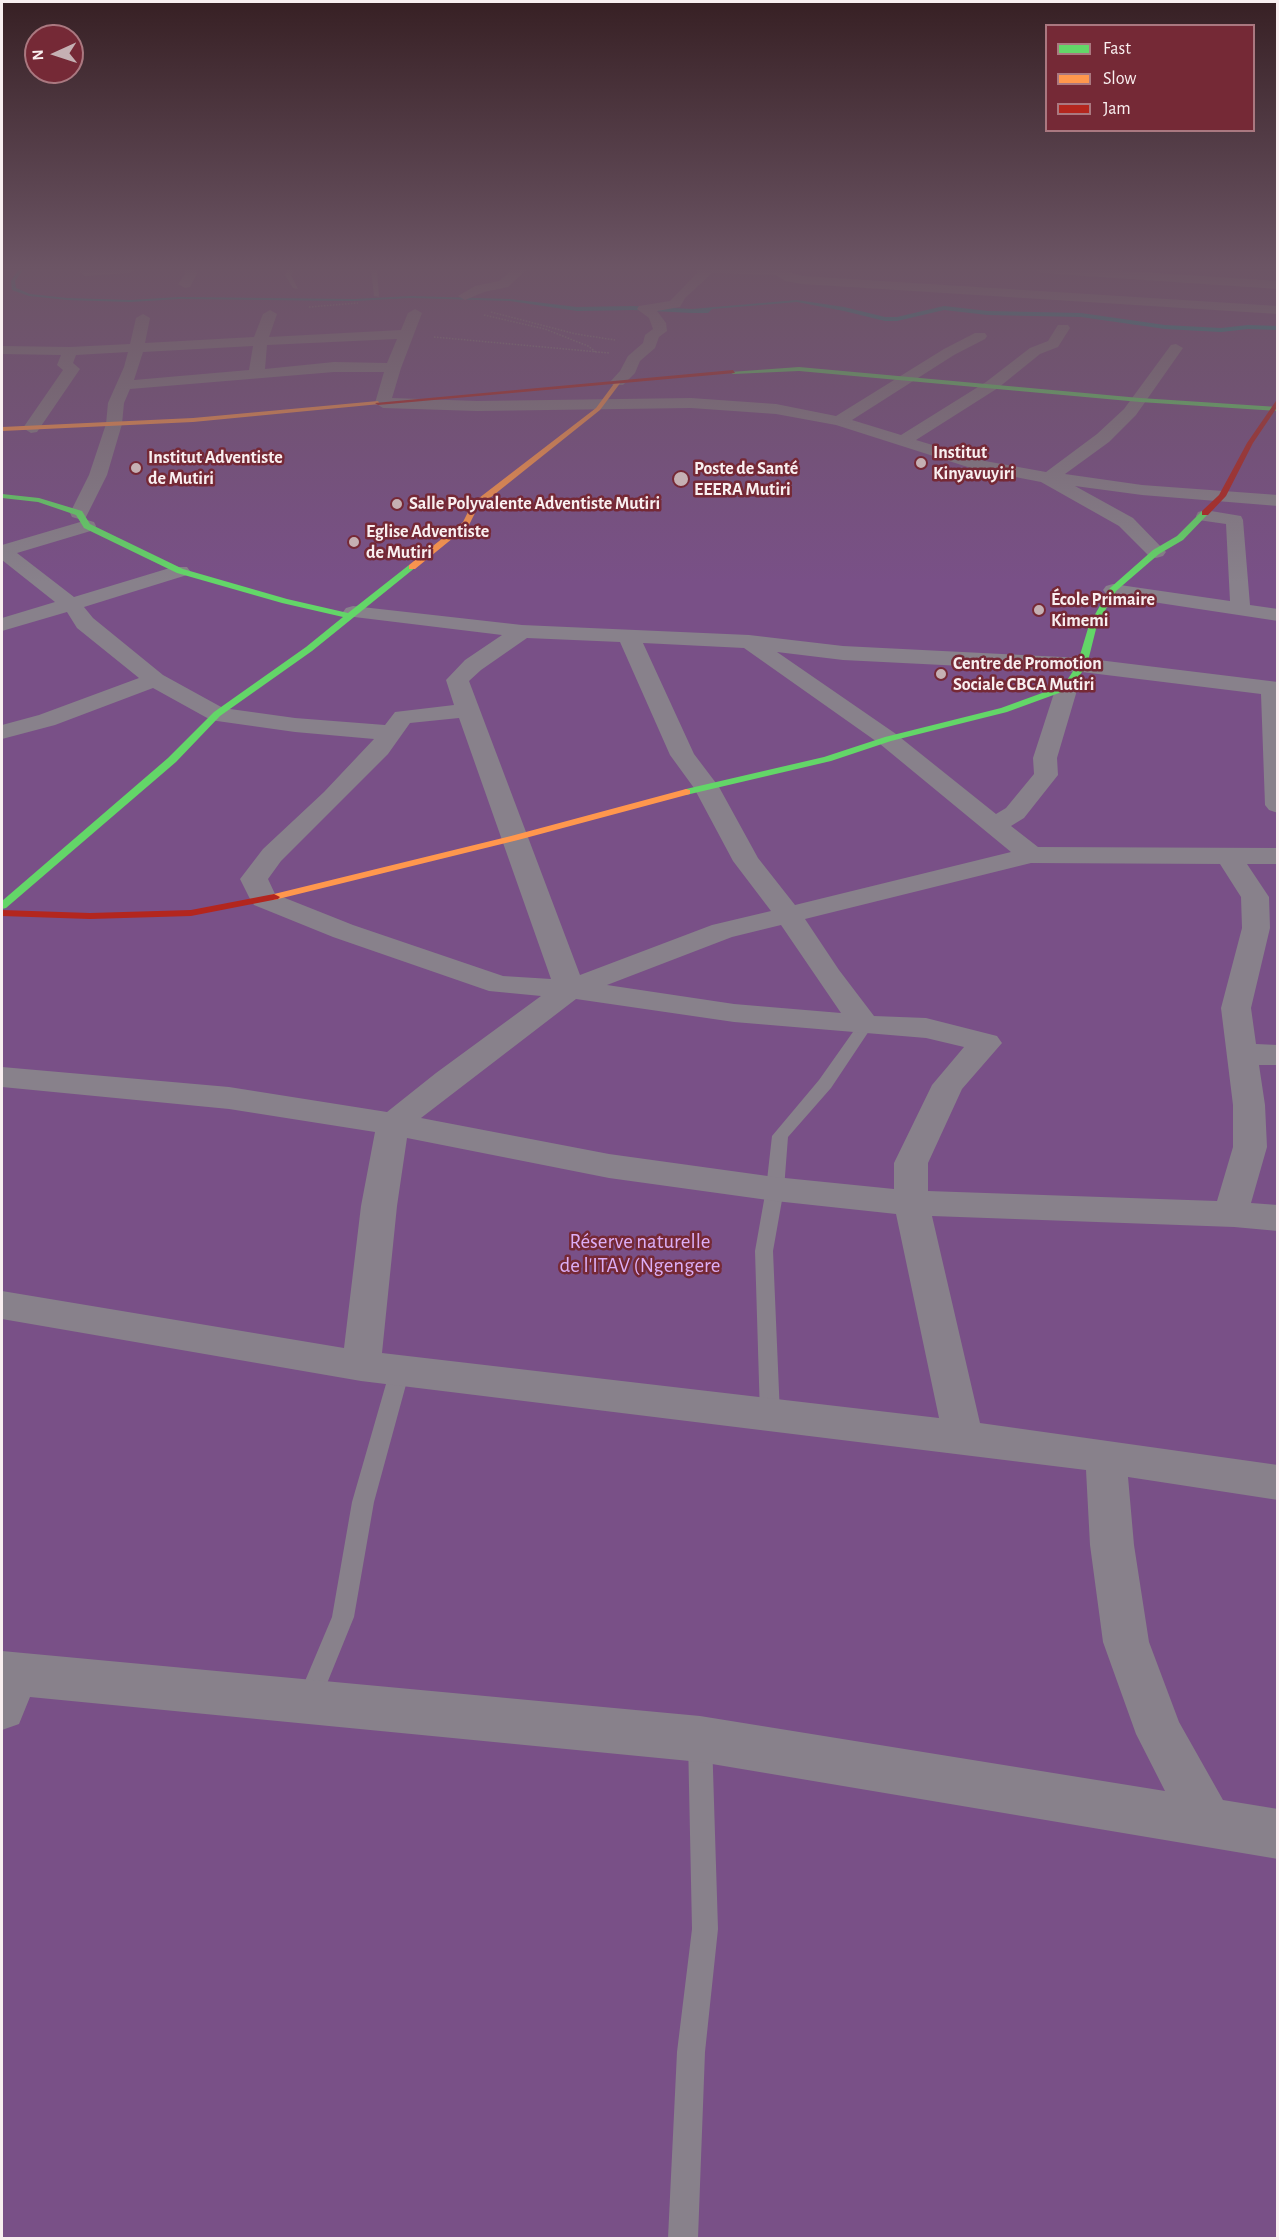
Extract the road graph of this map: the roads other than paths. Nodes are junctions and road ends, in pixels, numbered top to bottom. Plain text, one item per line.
1 (69, 374) edge
2 (129, 374) edge
3 (256, 374) joint
4 (261, 374) edge
5 (391, 374) edge
6 (626, 374) edge
7 (712, 374) edge
8 (854, 374) edge
9 (916, 374) edge
10 (1007, 374) edge
11 (1158, 374) edge
12 (909, 378) junction
13 (618, 382) junction
14 (124, 385) junction
15 (992, 385) junction
16 (1140, 400) junction
17 (383, 402) junction
18 (602, 404) junction
19 (1276, 406) edge
20 (840, 421) junction
21 (114, 424) junction
22 (31, 428) junction
23 (2, 429) edge
24 (904, 440) junction
25 (1048, 478) junction
26 (2, 496) edge
27 (1222, 496) junction
28 (1278, 501) edge
29 (1205, 516) junction
30 (83, 519) junction
31 (2, 551) edge
32 (1156, 552) junction
33 (180, 571) junction
34 (1113, 590) junction
35 (72, 605) junction
36 (1240, 610) junction
37 (351, 614) junction
38 (1278, 615) edge
39 (2, 625) edge
40 (522, 631) junction
41 (628, 635) junction
42 (749, 642) junction
43 (1082, 665) junction
44 (155, 680) junction
45 (1066, 687) junction
46 (1275, 689) edge
47 (469, 710) junction
48 (217, 714) junction
49 (2, 732) edge
50 (391, 733) junction
51 (888, 739) junction
52 (706, 787) junction
53 (1278, 805) edge
54 (995, 825) junction
55 (514, 838) junction
56 (1031, 855) junction
57 (1228, 855) junction
58 (1278, 856) edge
59 (264, 899) junction
60 (2, 906) edge
61 (2, 912) edge
62 (788, 914) junction
63 (570, 989) junction
64 (865, 1025) junction
65 (1242, 1054) junction
66 (1278, 1055) edge
67 (2, 1077) edge
68 (393, 1124) junction
69 (775, 1190) junction
70 (911, 1203) junction
71 (1234, 1214) junction
72 (1278, 1218) edge
73 (2, 1305) edge
74 (361, 1366) junction
75 (400, 1370) junction
76 (770, 1415) junction
77 (963, 1437) junction
78 (1106, 1456) junction
79 (1278, 1483) edge
80 (6, 1685) edge
81 (309, 1701) junction
82 (700, 1739) junction
83 (1208, 1822) junction
84 (1278, 1834) edge
85 (683, 2238) edge

1 - 22 street
2 - 14 street
3 - 4 street
3 - 14 street
5 - 17 street
6 - 13 street
7 - 13 street
8 - 12 street
9 - 12 street
10 - 15 street
11 - 16 street
12 - 15 street
12 - 20 street
13 - 17 street
13 - 18 street
14 - 21 street
15 - 16 street
15 - 24 street
16 - 19 street
16 - 25 street
17 - 18 street
17 - 21 street
18 - 20 street
18 - 37 street
19 - 27 street
20 - 24 street
21 - 22 street
21 - 30 street
22 - 23 street
24 - 25 street
25 - 27 street
25 - 32 street
26 - 30 street
27 - 28 street
27 - 29 street
29 - 32 street
29 - 36 street
30 - 31 street
30 - 33 street
31 - 35 street
32 - 34 street
33 - 35 street
33 - 37 street
34 - 36 street
34 - 43 street
35 - 39 street
35 - 44 street
36 - 38 street
37 - 40 street
37 - 48 street
40 - 41 street
40 - 47 street
41 - 42 street
41 - 52 street
42 - 43 street
42 - 51 street
43 - 45 street
43 - 46 street
44 - 48 street
44 - 49 street
45 - 51 street
45 - 54 street
46 - 53 street
47 - 50 street
47 - 55 street
48 - 50 street
48 - 60 street
50 - 59 street
51 - 52 street
51 - 54 street
52 - 55 street
52 - 62 street
54 - 56 street
55 - 59 street
55 - 63 street
56 - 57 street
56 - 62 street
57 - 58 street
57 - 65 street
59 - 61 street
59 - 63 street
62 - 63 street
62 - 64 street
63 - 64 street
63 - 68 street
64 - 69 lane
64 - 70 street
65 - 66 street
65 - 71 street
67 - 68 street
68 - 69 street
68 - 74 street
69 - 70 street
69 - 76 lane
70 - 71 street
70 - 77 street
71 - 72 street
73 - 74 street
74 - 75 street
75 - 76 street
75 - 81 lane
76 - 77 street
77 - 78 street
78 - 79 street
78 - 83 street
80 - 81 street
81 - 82 street
82 - 83 street
82 - 85 lane
83 - 84 street

